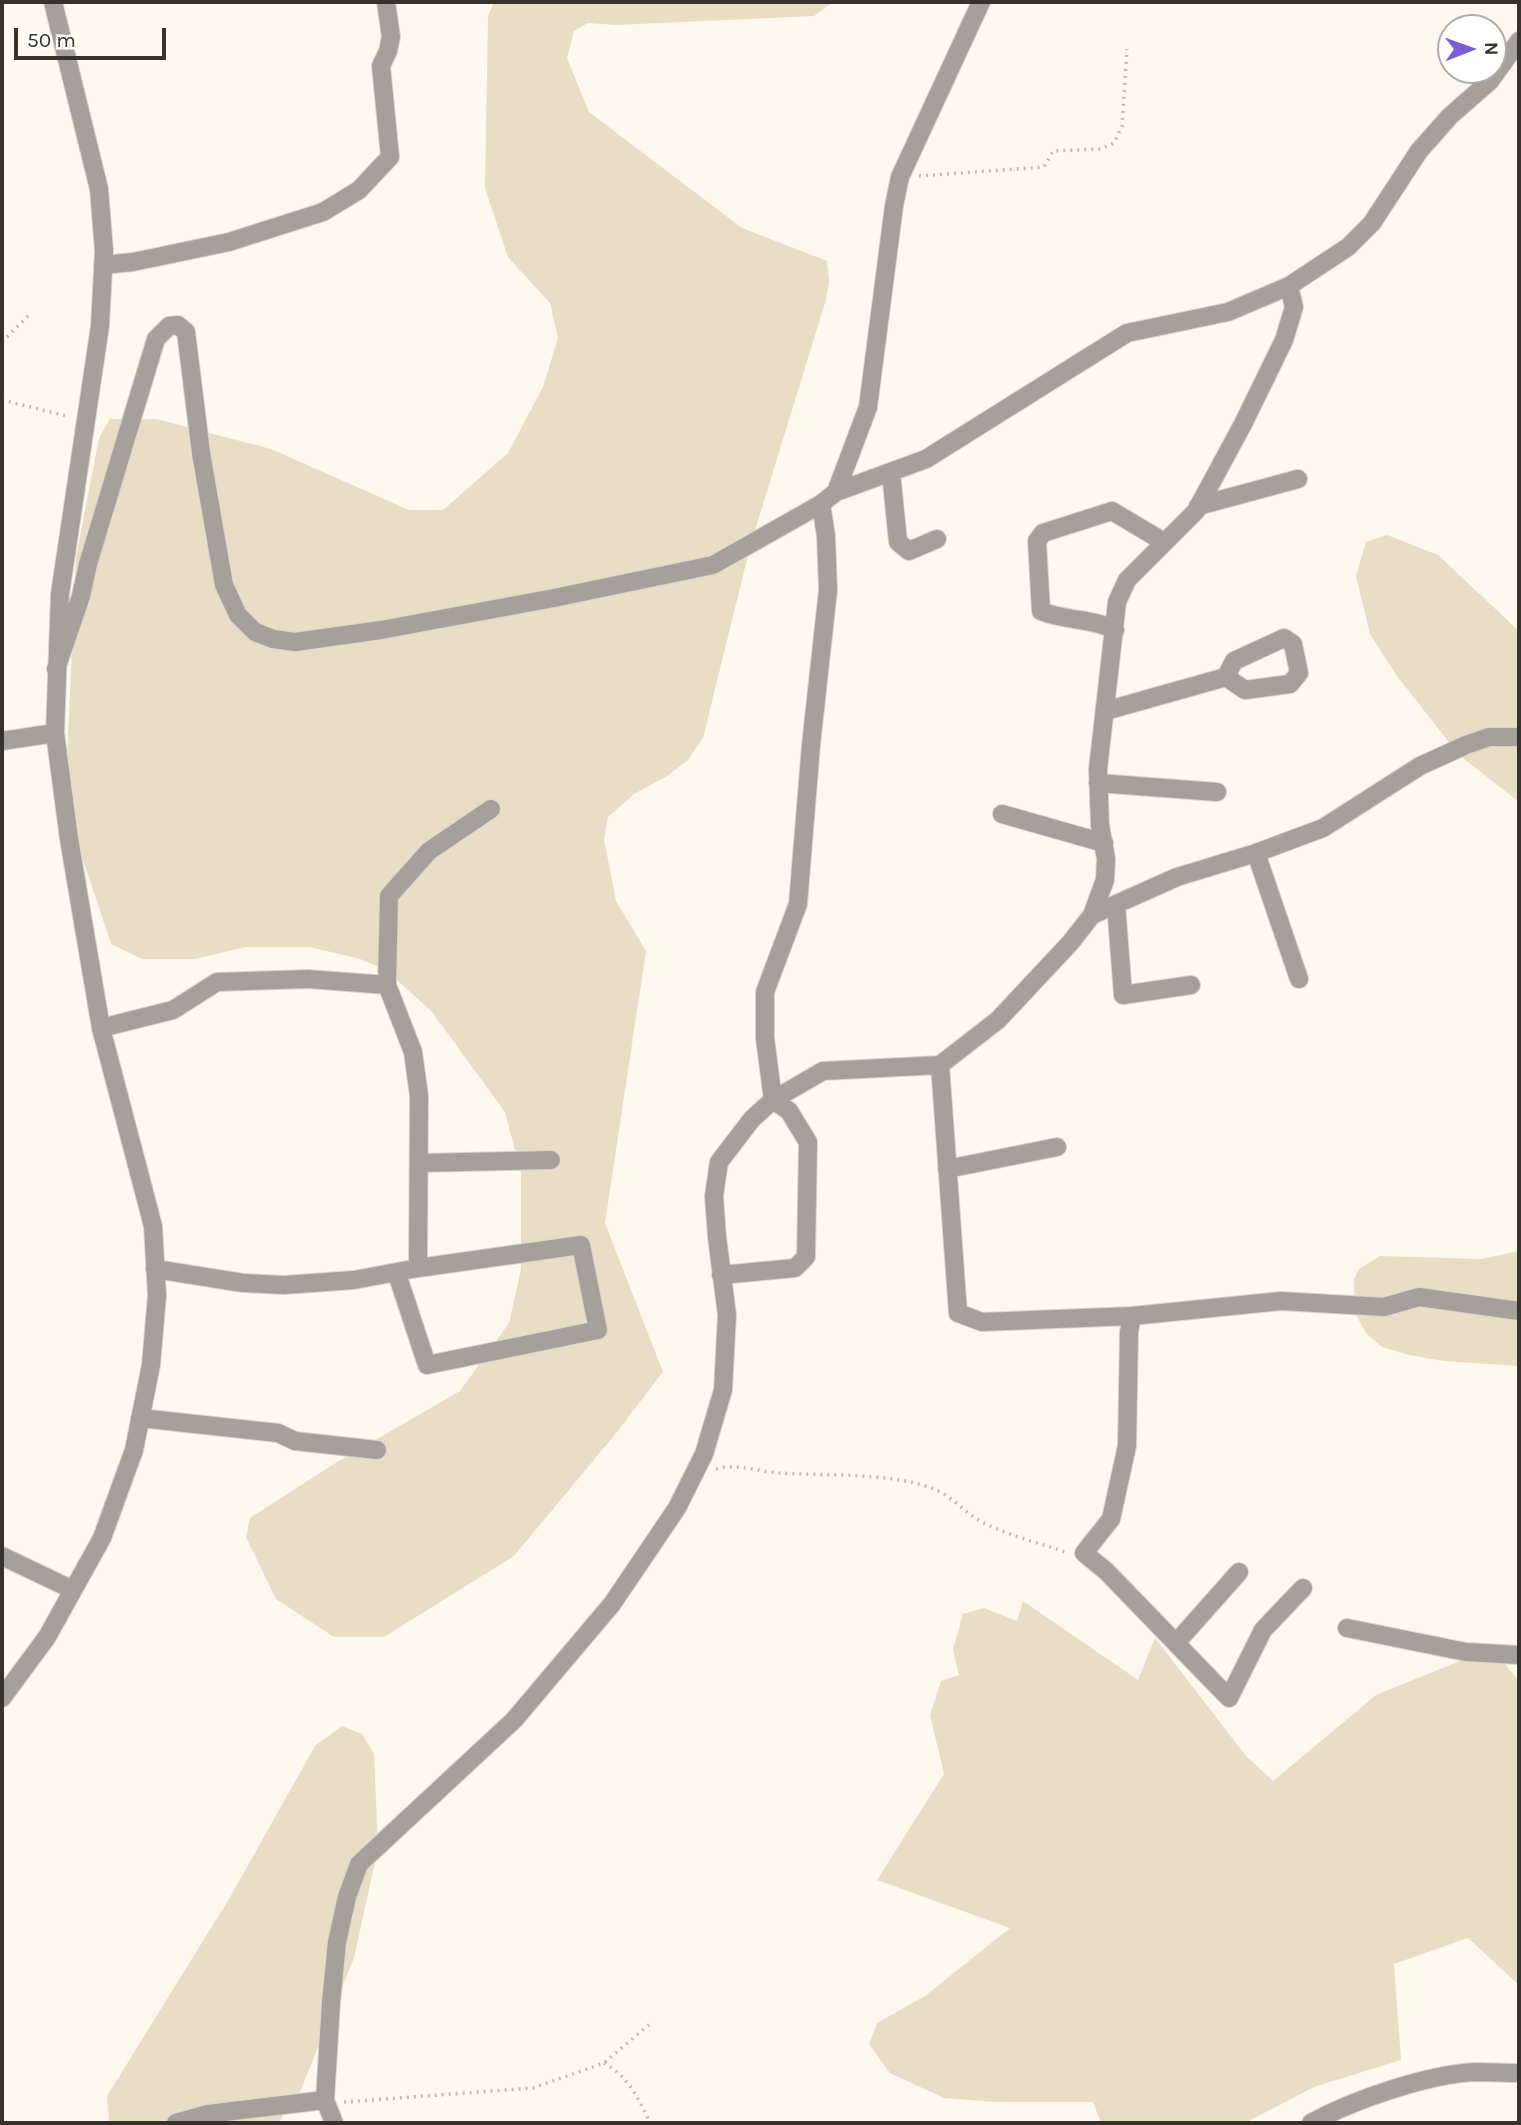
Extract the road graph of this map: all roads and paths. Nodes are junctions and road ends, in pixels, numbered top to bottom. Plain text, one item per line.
1 (53, 2) edge
2 (386, 2) edge
3 (981, 2) edge
4 (1519, 41) edge
5 (1127, 49) dead end
6 (900, 177) junction
7 (103, 265) junction
8 (1289, 286) junction
9 (31, 313) dead end
10 (2, 342) edge
11 (2, 400) edge
12 (86, 422) junction
13 (891, 472) junction
14 (1298, 479) dead end
15 (836, 492) junction
16 (821, 505) junction
17 (1198, 506) junction
18 (937, 539) dead end
19 (1164, 542) junction
20 (1115, 630) junction
21 (56, 669) junction
22 (1226, 677) dead end
23 (1105, 711) junction
24 (55, 733) junction
25 (1519, 737) edge
26 (2, 741) edge
27 (1098, 783) junction
28 (1217, 792) dead end
29 (491, 809) dead end
30 (1002, 814) dead end
31 (1104, 842) junction
32 (1256, 853) junction
33 (1116, 904) junction
34 (1092, 915) junction
35 (1299, 979) dead end
36 (387, 985) junction
37 (1191, 985) dead end
38 (101, 1028) junction
39 (940, 1065) junction
40 (773, 1100) junction
41 (1057, 1147) dead end
42 (551, 1160) dead end
43 (420, 1164) junction
44 (947, 1169) junction
45 (418, 1268) junction
46 (155, 1269) junction
47 (397, 1274) junction
48 (721, 1275) junction
49 (1519, 1311) edge
50 (1132, 1315) junction
51 (140, 1419) junction
52 (377, 1450) dead end
53 (711, 1480) dead end
54 (1084, 1553) junction
55 (2, 1556) edge
56 (1239, 1572) dead end
57 (1303, 1588) dead end
58 (73, 1590) junction
59 (1347, 1628) dead end
60 (1176, 1643) junction
61 (1519, 1655) edge
62 (2, 1698) edge
63 (651, 2023) dead end
64 (604, 2063) junction
65 (1519, 2073) edge
66 (325, 2100) junction
67 (176, 2123) edge
68 (334, 2123) edge
69 (650, 2123) edge
70 (1311, 2123) edge

1 - 7 street
2 - 7 street
3 - 6 street
4 - 8 street
5 - 6 path
6 - 15 street
7 - 12 street
8 - 13 street
8 - 17 street
9 - 10 path
11 - 12 path
12 - 21 street
13 - 15 street
13 - 18 street
14 - 17 street
15 - 16 street
16 - 21 street
16 - 40 street
17 - 19 street
19 - 20 street
19 - 20 street
20 - 23 street
21 - 24 street
22 - 23 street
23 - 27 street
24 - 26 street
24 - 38 street
25 - 32 street
27 - 28 street
27 - 31 street
29 - 36 street
30 - 31 street
31 - 34 street
32 - 33 street
32 - 35 street
33 - 34 street
33 - 37 street
34 - 39 street
36 - 38 street
36 - 43 street
38 - 46 street
39 - 40 street
39 - 44 street
40 - 48 street
40 - 48 street
41 - 44 street
42 - 43 street
43 - 45 street
44 - 50 street
45 - 47 street
45 - 47 street
46 - 47 street
46 - 51 street
48 - 66 street
49 - 50 street
50 - 54 street
51 - 52 street
51 - 58 street
53 - 54 path
54 - 60 street
55 - 58 street
56 - 60 street
57 - 60 street
58 - 62 street
59 - 61 street
63 - 64 path
64 - 66 path
64 - 69 path
65 - 70 street
66 - 67 street
66 - 68 street

